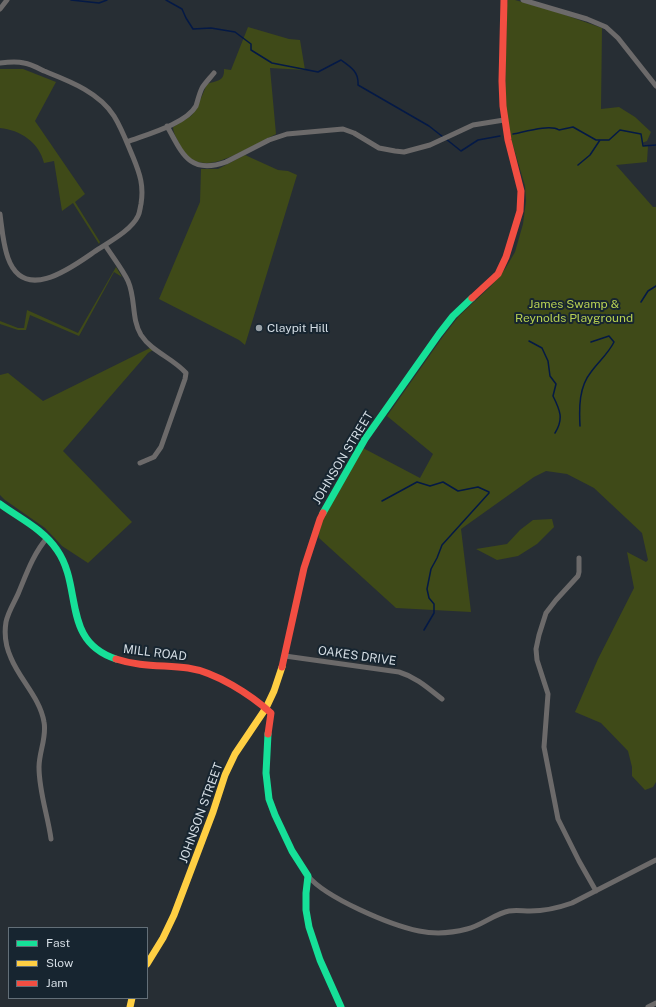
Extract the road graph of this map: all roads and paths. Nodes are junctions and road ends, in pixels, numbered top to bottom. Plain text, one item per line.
1 (7, 0) edge
2 (504, 0) edge
3 (523, 0) edge
4 (0, 9) edge
5 (0, 63) edge
6 (214, 73) dead end
7 (656, 86) edge
8 (504, 120) junction
9 (167, 126) junction
10 (127, 142) junction
11 (0, 214) edge
12 (105, 245) junction
13 (140, 463) dead end
14 (0, 504) edge
15 (47, 538) junction
16 (579, 558) dead end
17 (285, 656) junction
18 (442, 699) dead end
19 (266, 708) junction
20 (257, 720) junction
21 (269, 726) junction
22 (51, 839) dead end
23 (656, 860) edge
24 (308, 876) junction
25 (596, 891) junction
26 (148, 962) edge
27 (656, 1003) edge
28 (341, 1007) edge
29 (648, 1007) edge

1 - 4 street
2 - 8 street, JOHNSON STREET
3 - 7 street
5 - 10 street
6 - 9 street
8 - 9 street
8 - 17 street, JOHNSON STREET
9 - 10 street
10 - 12 street
11 - 12 street
12 - 13 street
14 - 15 street, MILL ROAD
15 - 19 street, MILL ROAD
15 - 22 street
16 - 25 street
17 - 18 street, OAKES DRIVE
17 - 19 street, JOHNSON STREET
19 - 20 street, JOHNSON STREET
19 - 21 street
20 - 21 street
20 - 26 street, JOHNSON STREET
21 - 24 street
23 - 25 street
24 - 25 street
24 - 28 street
27 - 29 street

